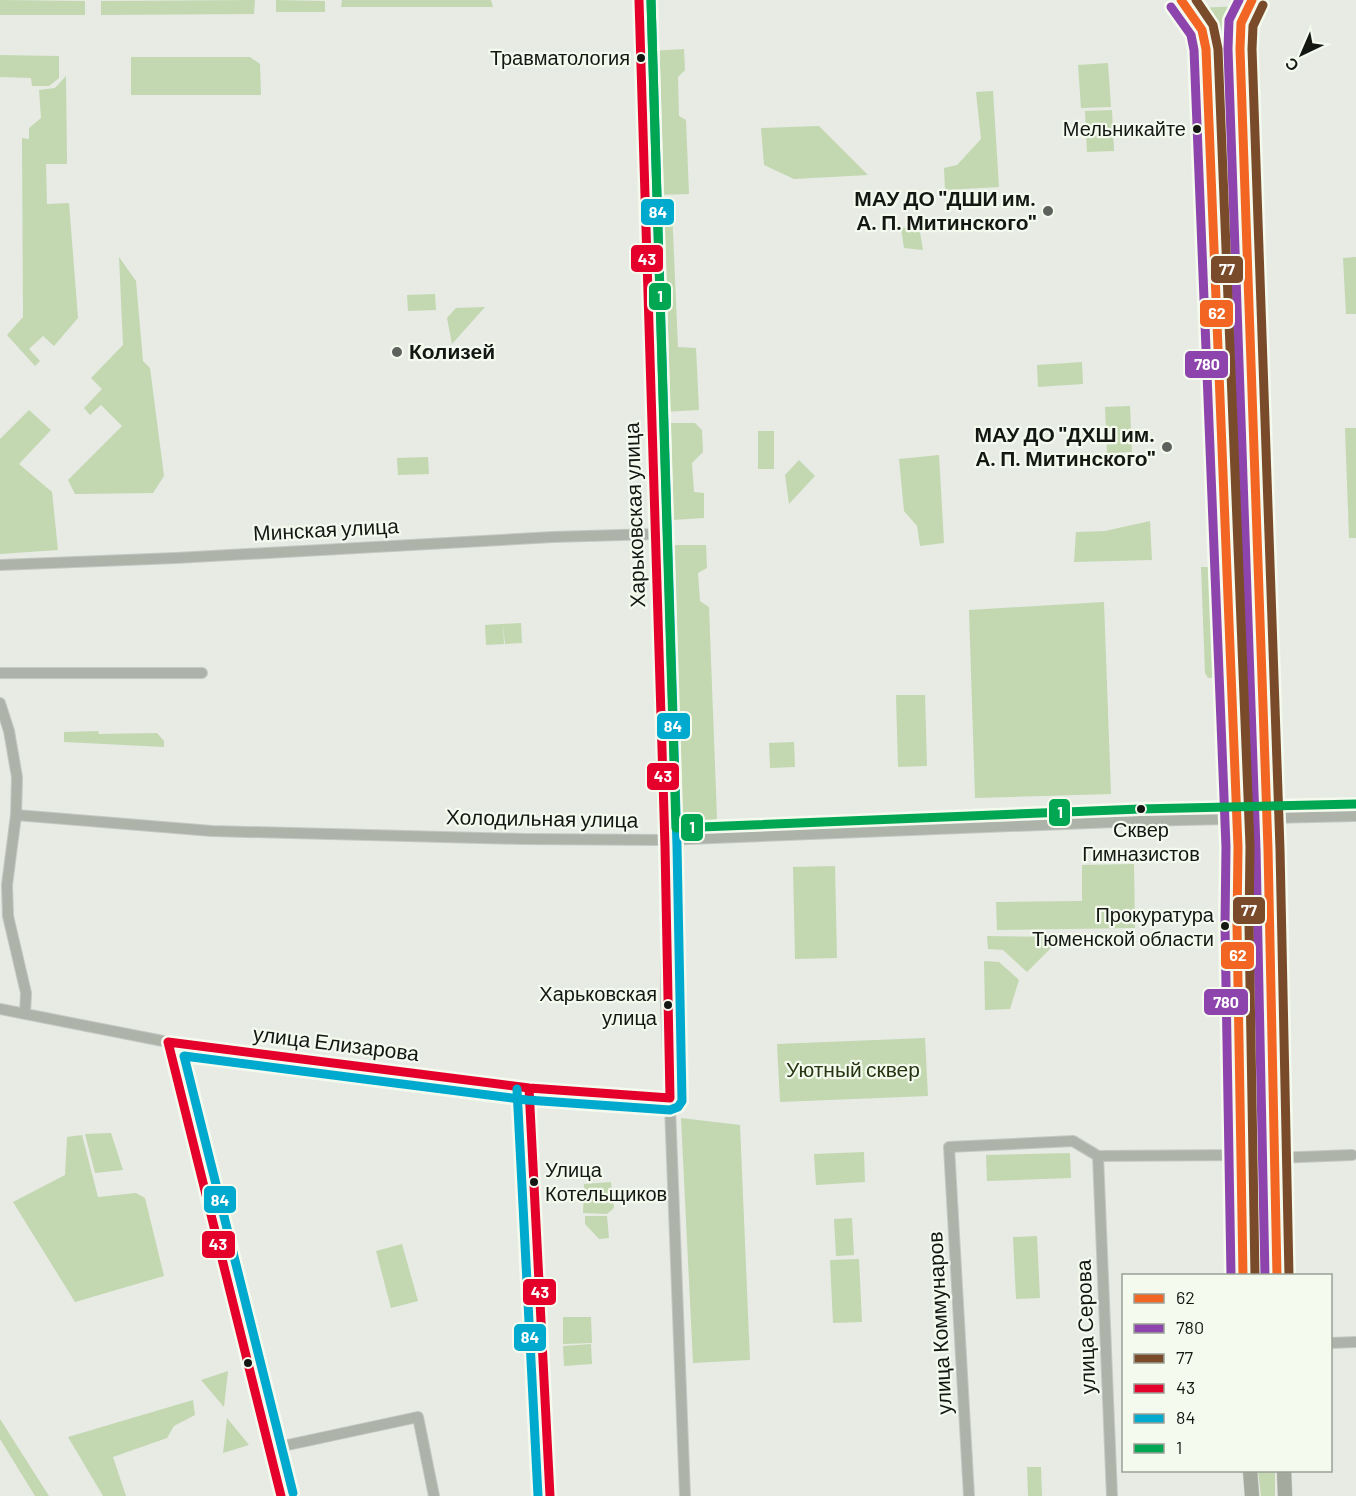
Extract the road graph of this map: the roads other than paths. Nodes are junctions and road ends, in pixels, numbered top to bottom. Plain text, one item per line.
1 (639, 0) edge
2 (1181, 0) edge
3 (1252, 0) edge
4 (1214, 255) junction
5 (1247, 255) junction
6 (1253, 411) junction
7 (1219, 413) junction
8 (655, 534) junction
9 (0, 565) edge
10 (0, 673) edge
11 (202, 673) dead end
12 (0, 703) edge
13 (16, 815) junction
14 (1356, 816) edge
15 (1237, 819) junction
16 (1267, 819) junction
17 (664, 840) junction
18 (0, 1009) edge
19 (25, 1013) junction
20 (168, 1042) junction
21 (529, 1088) junction
22 (670, 1098) junction
23 (1242, 1155) junction
24 (1352, 1155) dead end
25 (1098, 1156) junction
26 (1275, 1158) junction
27 (1243, 1274) edge
28 (1277, 1274) edge
29 (1356, 1342) edge
30 (1332, 1343) edge
31 (269, 1449) junction
32 (1250, 1472) edge
33 (1284, 1472) edge
34 (281, 1496) edge
35 (434, 1496) edge
36 (550, 1496) edge
37 (685, 1496) edge
38 (969, 1496) edge
39 (1112, 1496) edge
40 (1252, 1496) edge
41 (1285, 1496) edge

1 - 8 street, Харьковская улица
2 - 4 main road
3 - 5 main road
4 - 5 main road
4 - 7 main road
5 - 6 main road
6 - 7 main road
6 - 16 main road
7 - 15 main road
8 - 9 street, Минская улица
8 - 17 street, Харьковская улица
10 - 11 street
12 - 13 street
13 - 17 street, Холодильная улица
13 - 19 street
14 - 16 street, Холодильная улица
15 - 16 street, Холодильная улица
15 - 17 street, Холодильная улица
15 - 23 main road
16 - 26 main road
17 - 22 street, Харьковская улица
18 - 19 street, улица Елизарова
19 - 20 street, улица Елизарова
20 - 21 street, улица Елизарова
20 - 31 street
21 - 22 street, улица Елизарова
21 - 36 street
22 - 37 street, Харьковская улица
23 - 25 street
23 - 27 main road
24 - 26 street
25 - 38 street, улица Коммунаров
25 - 39 street, улица Серова
26 - 28 main road
29 - 30 street
31 - 34 street
31 - 35 street
32 - 40 main road
33 - 41 main road

